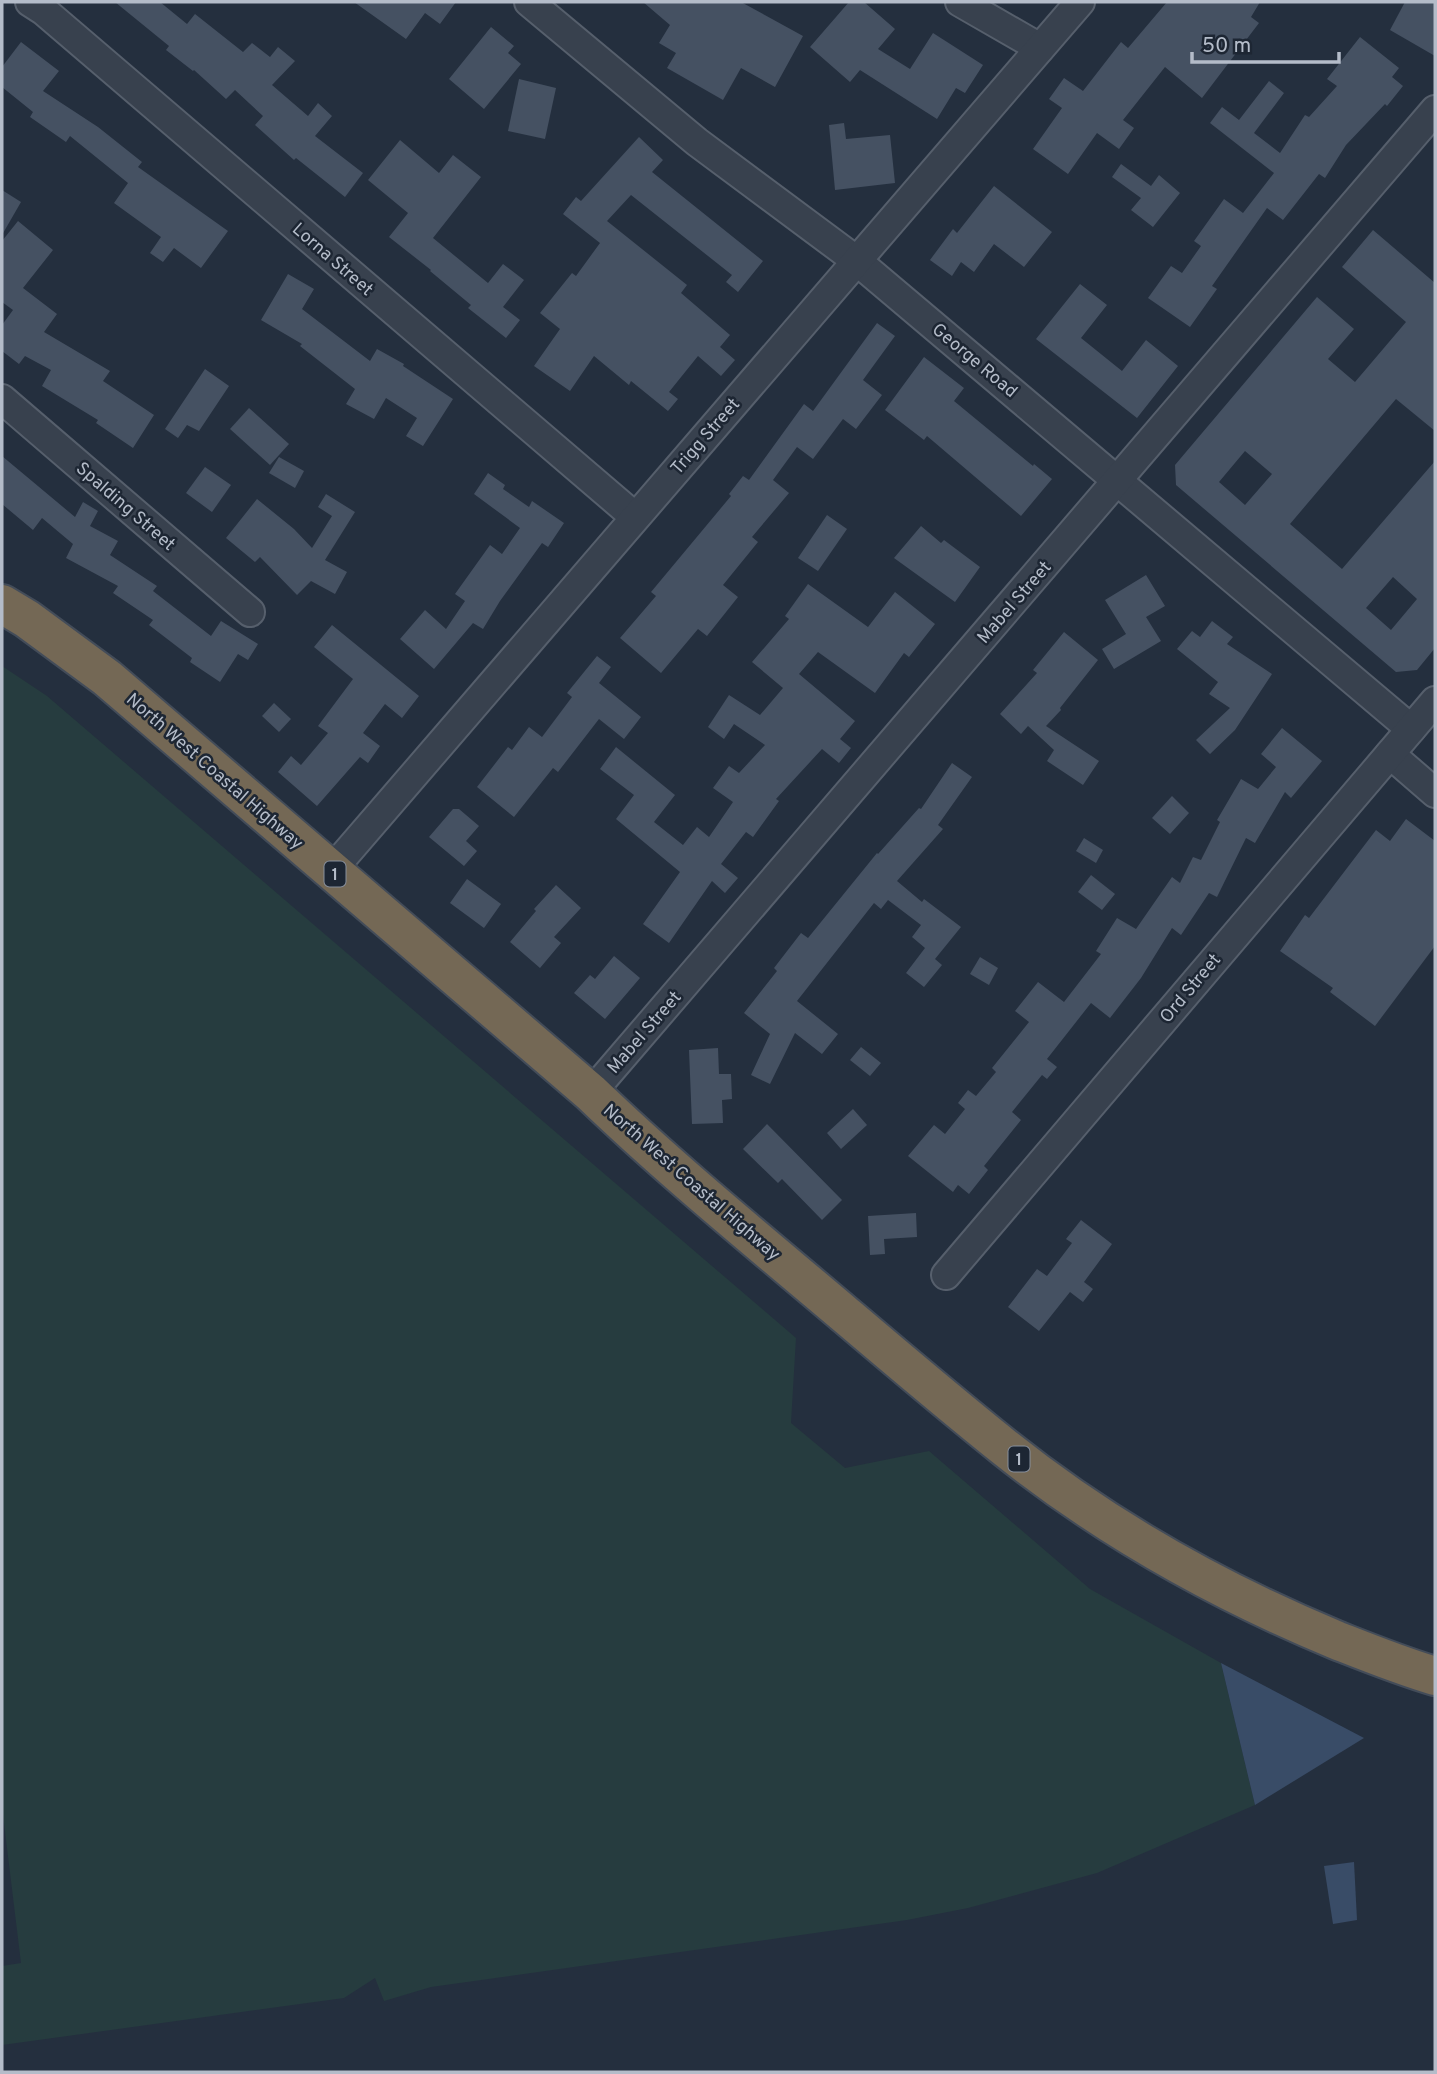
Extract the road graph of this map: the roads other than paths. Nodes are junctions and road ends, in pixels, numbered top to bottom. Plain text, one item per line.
1 (30, 2) edge
2 (529, 2) edge
3 (960, 2) edge
4 (1080, 2) edge
5 (1040, 48) junction
6 (1435, 110) edge
7 (857, 261) junction
8 (2, 399) edge
9 (1118, 480) junction
10 (635, 517) junction
11 (2, 604) edge
12 (250, 612) dead end
13 (1435, 701) edge
14 (1412, 729) junction
15 (1390, 754) junction
16 (1435, 793) edge
17 (331, 871) junction
18 (591, 1093) junction
19 (946, 1275) dead end
20 (1435, 1676) edge

1 - 10 street, Lorna Street
2 - 7 street, George Road
3 - 5 street
4 - 5 street, Trigg Street
5 - 7 street, Trigg Street
6 - 9 street, Mabel Street
7 - 9 street, George Road
7 - 10 street, Trigg Street
8 - 12 street, Spalding Street
9 - 14 street, George Road
9 - 18 street, Mabel Street
10 - 17 street, Trigg Street
11 - 17 highway, North West Coastal Highway / 1
13 - 14 street, Ord Street
14 - 15 street, Ord Street
15 - 16 street
15 - 19 street, Ord Street
17 - 18 highway, North West Coastal Highway / 1
18 - 20 highway, North West Coastal Highway / 1

